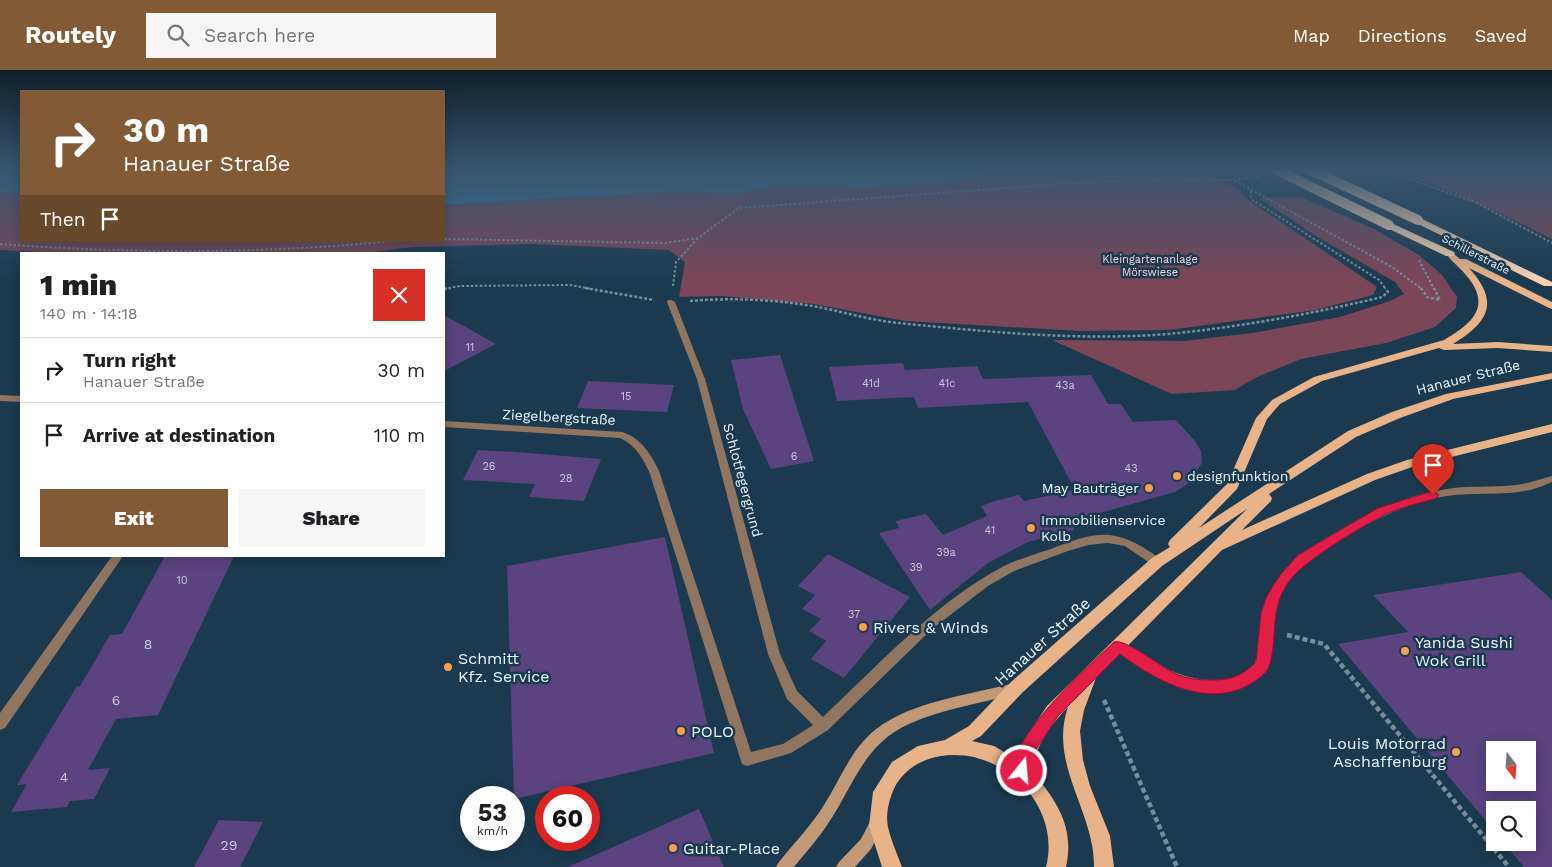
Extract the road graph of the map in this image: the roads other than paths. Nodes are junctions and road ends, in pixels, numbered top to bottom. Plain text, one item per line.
1 (1353, 207) edge
2 (1391, 207) edge
3 (1450, 254) junction
4 (1551, 286) edge
5 (671, 302) road end
6 (1552, 306) edge
7 (1424, 348) junction
8 (1552, 349) edge
9 (1552, 376) edge
10 (0, 398) edge
11 (20, 399) edge
12 (445, 424) edge
13 (1552, 428) edge
14 (1289, 476) junction
15 (1552, 478) edge
16 (1211, 550) junction
17 (117, 557) edge
18 (1157, 562) junction
19 (1119, 646) junction
20 (1092, 672) junction
21 (1017, 687) junction
22 (0, 724) edge
23 (823, 726) junction
24 (951, 745) junction
25 (1022, 771) junction
26 (877, 823) junction
27 (784, 867) edge
28 (844, 867) edge
29 (892, 867) edge
30 (1056, 867) edge
31 (1104, 867) edge

1 - 3 highway, Schillerstraße, bridge
2 - 4 highway, Schillerstraße, bridge
3 - 6 main road, Schillerstraße
3 - 7 main road
5 - 23 street, Schlotfegergrund
7 - 8 main road
7 - 18 main road
9 - 14 main road, Hanauer Straße
10 - 11 street
12 - 23 street, Ziegelbergstraße
13 - 16 main road
14 - 16 main road, Hanauer Straße
14 - 18 main road, Hanauer Straße
15 - 19 street
16 - 19 main road, Hanauer Straße
17 - 22 street
18 - 21 main road, Hanauer Straße
18 - 23 street
19 - 20 main road, Hanauer Straße
20 - 25 main road, Hanauer Straße
20 - 31 main road
21 - 24 main road, Hanauer Straße
21 - 27 main road
24 - 25 main road
24 - 26 main road
25 - 30 main road
26 - 28 main road
26 - 29 main road

